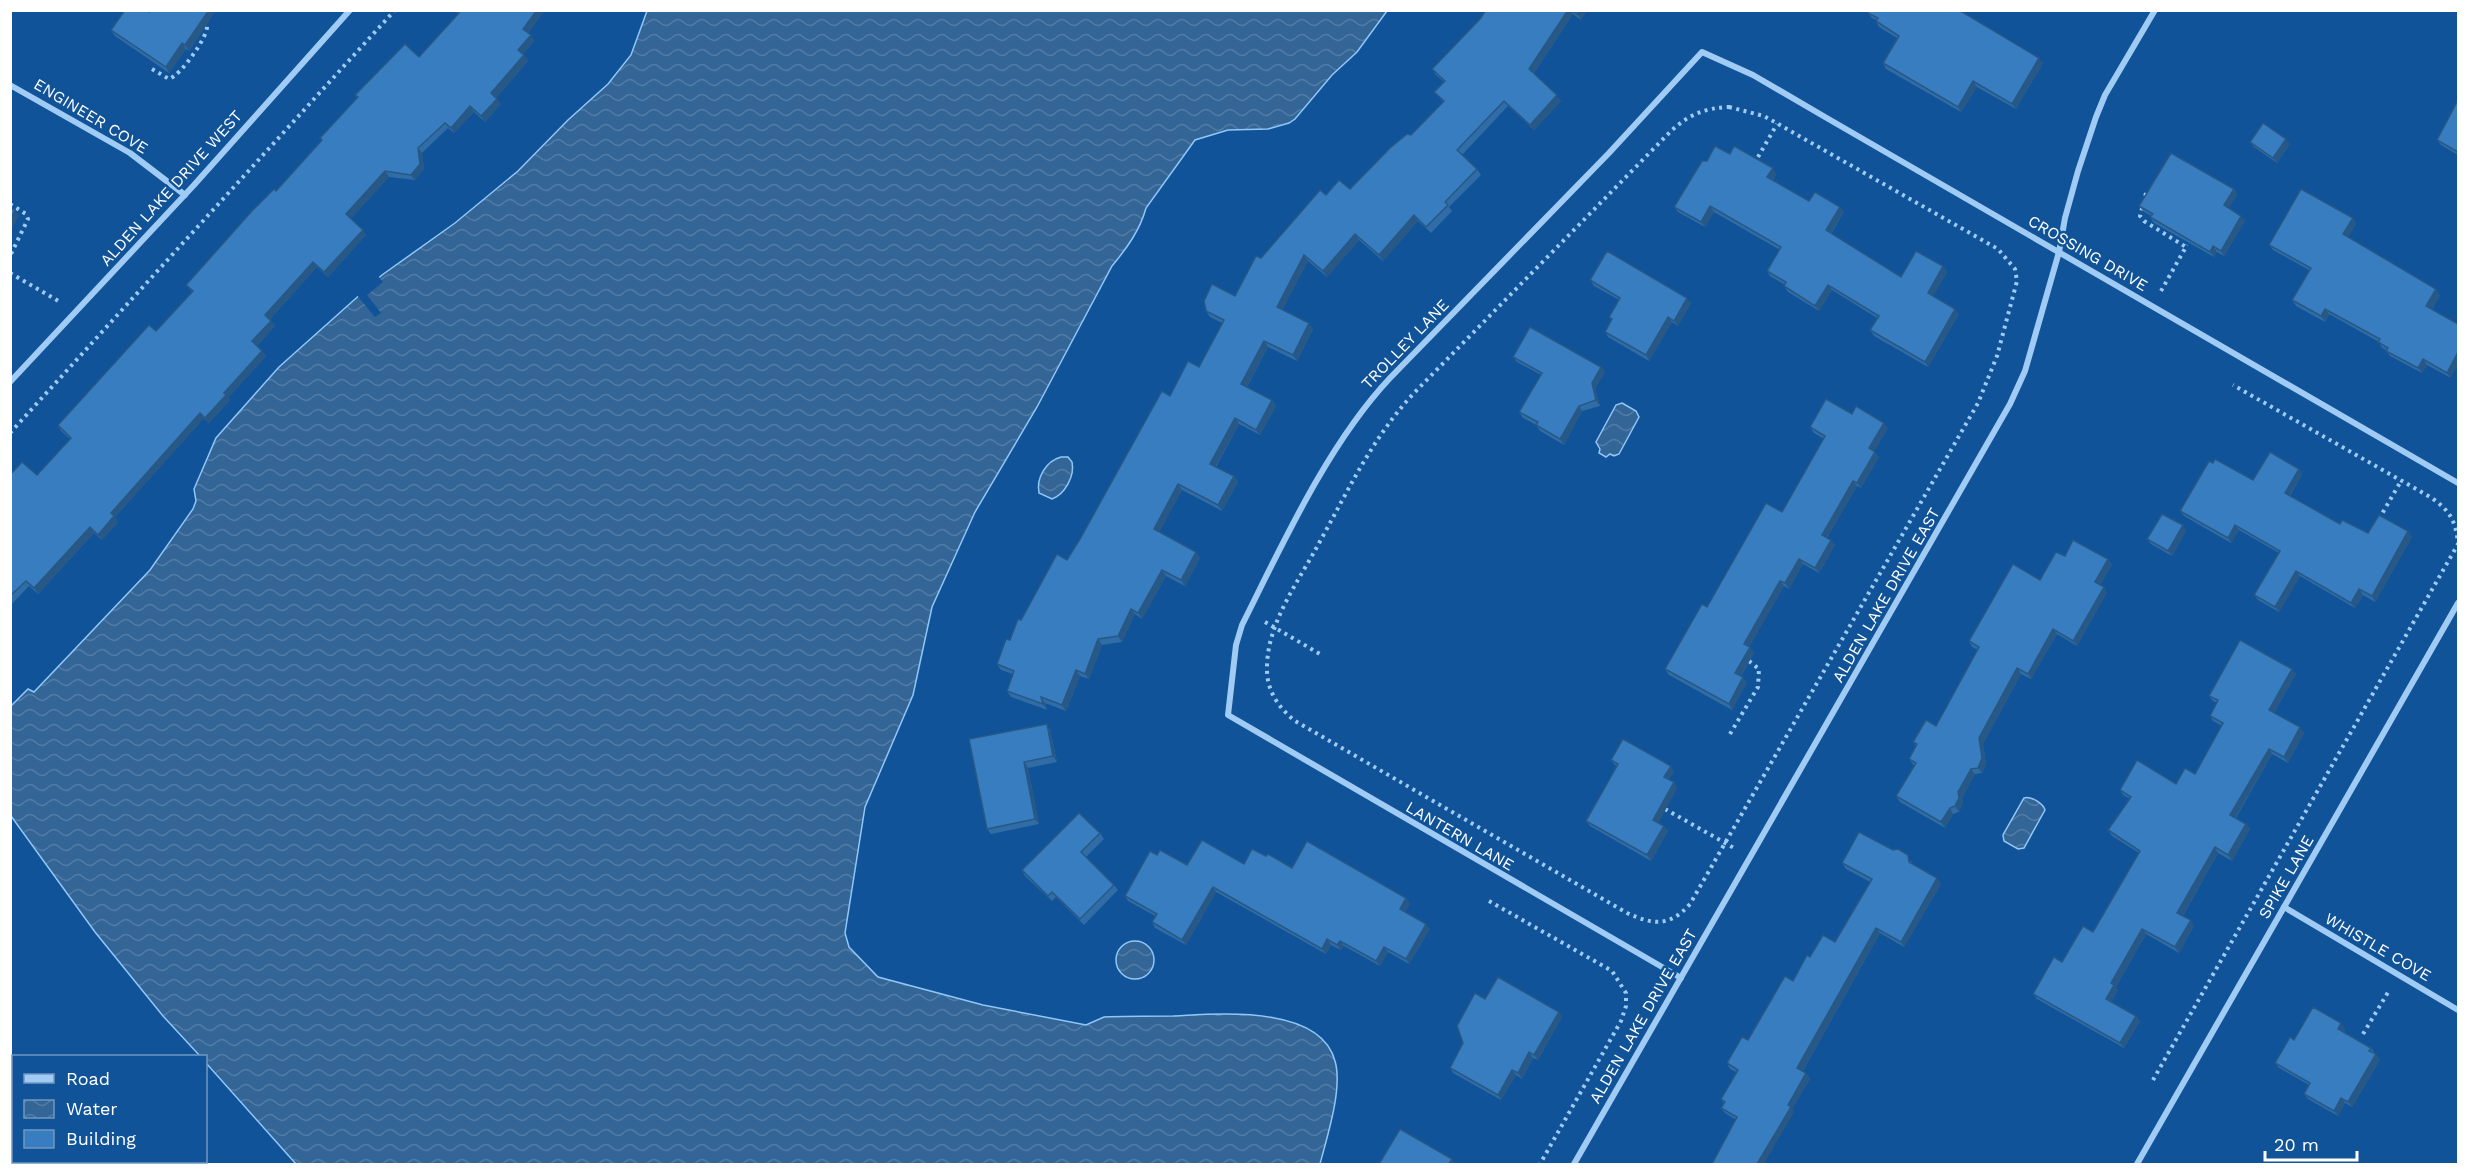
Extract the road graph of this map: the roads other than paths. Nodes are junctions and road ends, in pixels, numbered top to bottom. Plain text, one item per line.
1 (350, 10) edge
2 (2155, 10) edge
3 (1702, 52) joint
4 (10, 85) edge
5 (185, 195) junction
6 (2059, 252) junction
7 (10, 382) edge
8 (2458, 483) edge
9 (2458, 603) edge
10 (1228, 715) joint
11 (2284, 907) junction
12 (1680, 978) junction
13 (2458, 1010) edge
14 (1574, 1164) edge
15 (2137, 1164) edge

1 - 5 street, ALDEN LAKE DRIVE WEST
2 - 6 street, ALDEN LAKE DRIVE EAST
3 - 6 street, CROSSING DRIVE
3 - 10 street, TROLLEY LANE
4 - 5 street, ENGINEER COVE
5 - 7 street, ALDEN LAKE DRIVE WEST
6 - 8 street, CROSSING DRIVE
6 - 12 street, ALDEN LAKE DRIVE EAST
9 - 11 street, SPIKE LANE
10 - 12 street, LANTERN LANE
11 - 13 street, WHISTLE COVE
11 - 15 street, SPIKE LANE
12 - 14 street, ALDEN LAKE DRIVE EAST

